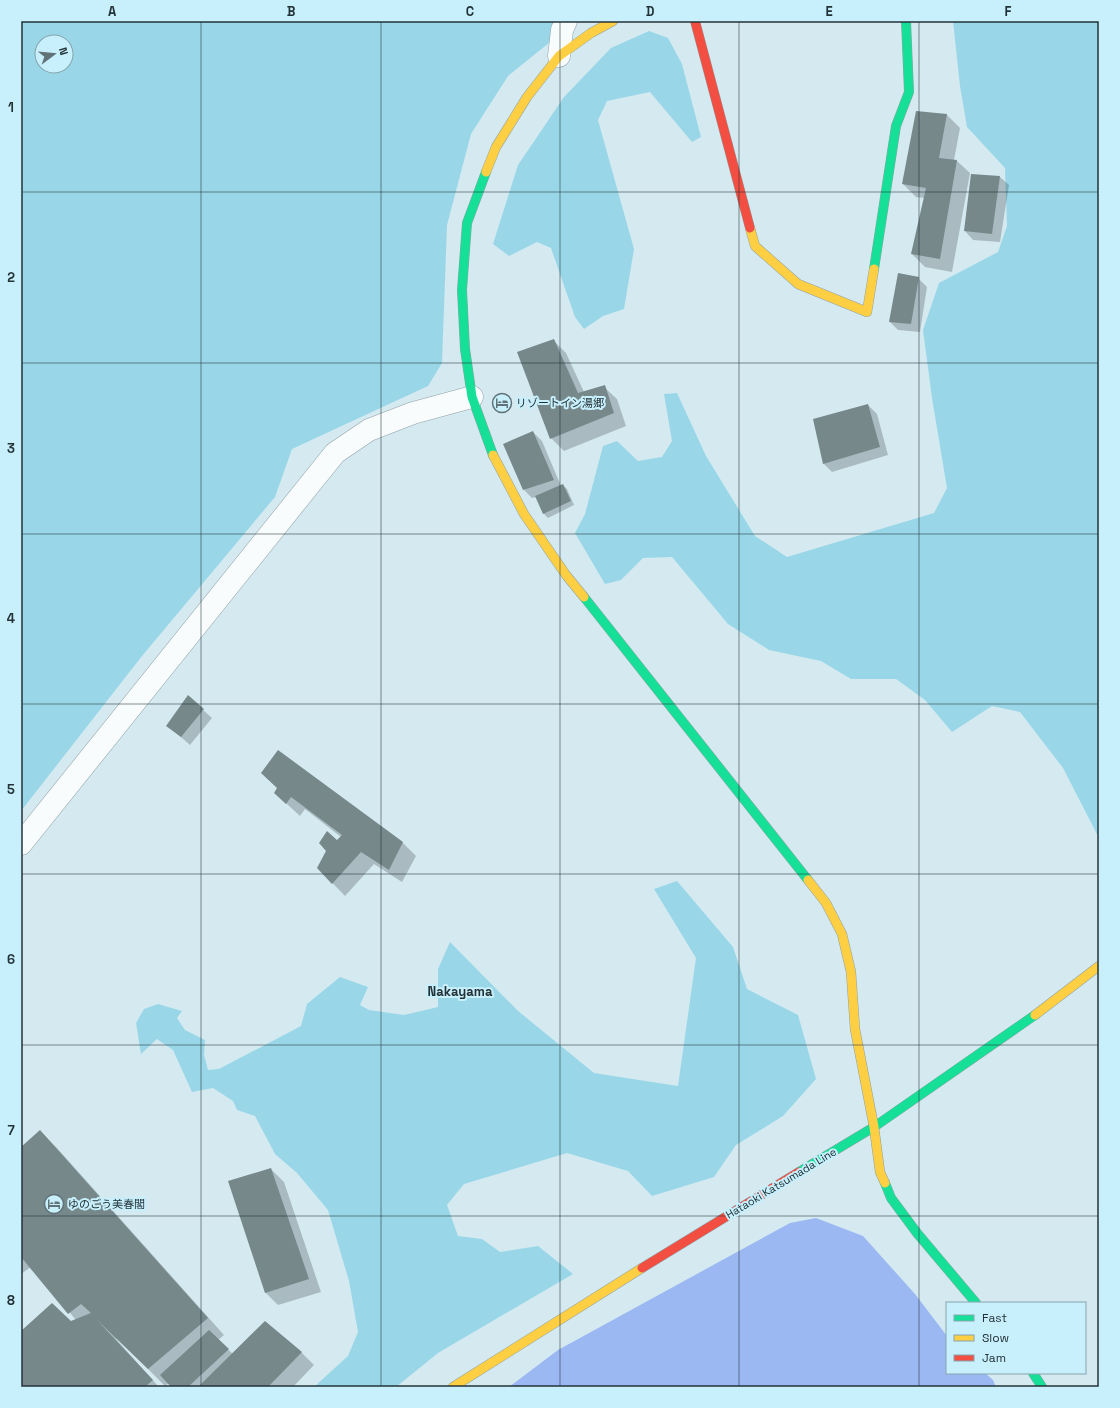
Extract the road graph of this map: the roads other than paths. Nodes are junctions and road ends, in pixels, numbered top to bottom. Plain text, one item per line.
1 (566, 21) edge
2 (613, 21) edge
3 (695, 21) edge
4 (906, 21) edge
5 (559, 56) junction
6 (472, 397) junction
7 (21, 844) edge
8 (1099, 966) edge
9 (874, 1126) junction
10 (975, 1302) edge
11 (1034, 1374) edge
12 (453, 1387) edge
13 (1042, 1387) edge

1 - 5 street
2 - 5 street
3 - 4 street
5 - 6 street
6 - 7 street
6 - 9 street
8 - 9 street, Hataoki Katsumada Line
9 - 10 street
9 - 12 street, Hataoki Katsumada Line
11 - 13 street

